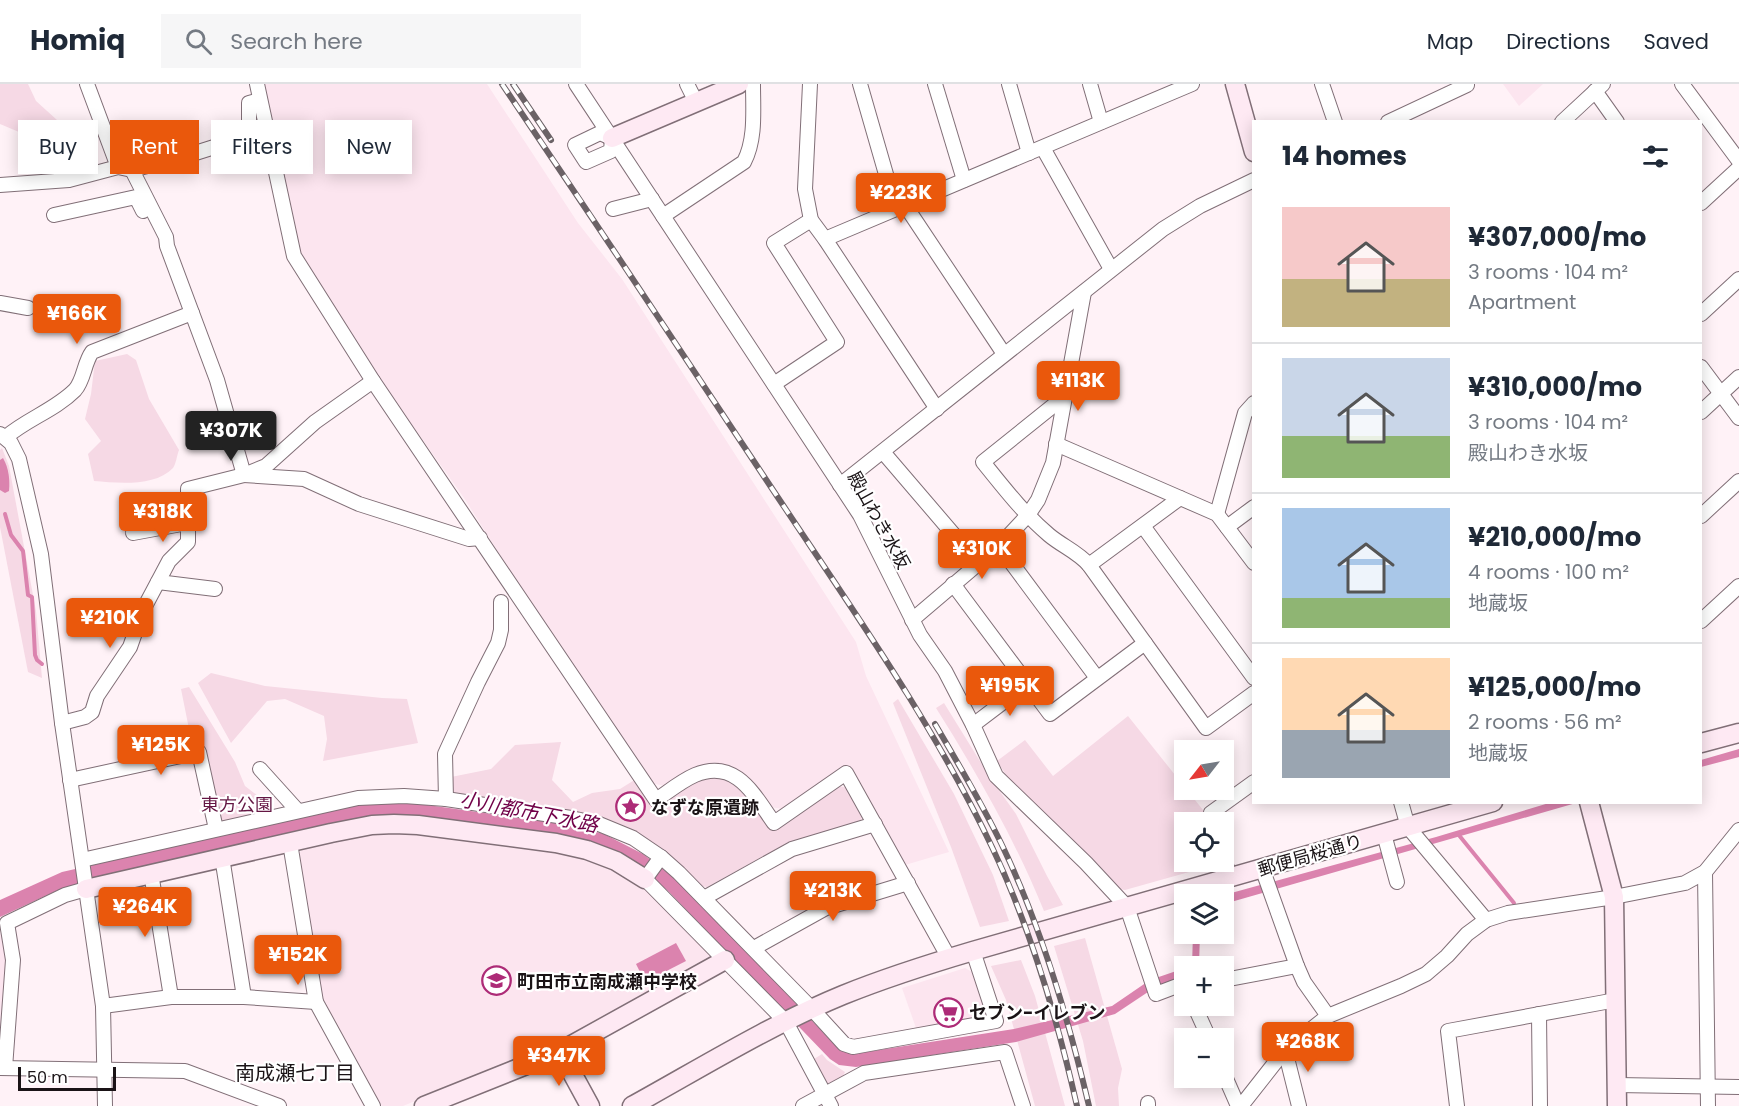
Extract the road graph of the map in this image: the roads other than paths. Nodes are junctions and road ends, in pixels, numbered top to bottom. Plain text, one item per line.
1 (87, 84) edge
2 (257, 84) edge
3 (576, 84) edge
4 (687, 84) edge
5 (739, 84) edge
6 (753, 84) edge
7 (810, 84) edge
8 (860, 84) edge
9 (935, 84) edge
10 (1009, 84) edge
11 (1090, 84) edge
12 (1192, 84) edge
13 (1235, 84) edge
14 (1322, 84) edge
15 (1682, 84) edge
16 (1467, 85) edge
17 (1599, 87) edge
18 (1441, 90) edge
19 (260, 100) junction
20 (696, 102) junction
21 (1334, 120) edge
22 (1391, 120) edge
23 (1564, 120) edge
24 (1616, 120) edge
25 (1101, 122) junction
26 (110, 135) edge
27 (612, 138) junction
28 (1252, 145) edge
29 (1043, 148) junction
30 (199, 152) edge
31 (1029, 153) junction
32 (1739, 161) edge
33 (1739, 168) edge
34 (110, 171) edge
35 (129, 174) edge
36 (964, 180) junction
37 (1252, 181) edge
38 (0, 185) edge
39 (652, 199) junction
40 (1702, 202) edge
41 (900, 207) junction
42 (613, 209) dead end
43 (54, 215) dead end
44 (663, 216) junction
45 (811, 220) junction
46 (825, 239) junction
47 (166, 246) junction
48 (1111, 269) junction
49 (1739, 279) edge
50 (1084, 292) junction
51 (0, 303) edge
52 (28, 308) dead end
53 (192, 313) junction
54 (1702, 313) edge
55 (1004, 354) junction
56 (1702, 368) edge
57 (1739, 377) edge
58 (373, 381) junction
59 (774, 384) junction
60 (1721, 394) junction
61 (1064, 397) junction
62 (1252, 405) edge
63 (937, 409) junction
64 (1702, 411) edge
65 (1739, 418) edge
66 (3, 436) edge
67 (1056, 444) junction
68 (883, 452) junction
69 (244, 475) junction
70 (1739, 481) edge
71 (840, 485) junction
72 (1180, 498) junction
73 (1252, 508) edge
74 (1217, 514) junction
75 (1028, 515) junction
76 (1702, 515) edge
77 (188, 523) junction
78 (1143, 526) junction
79 (1227, 527) junction
80 (133, 533) dead end
81 (480, 538) junction
82 (999, 546) junction
83 (1252, 560) edge
84 (978, 563) junction
85 (1089, 565) junction
86 (158, 582) junction
87 (953, 584) junction
88 (1739, 586) edge
89 (215, 589) dead end
90 (501, 602) dead end
91 (1702, 620) edge
92 (912, 621) junction
93 (1145, 643) junction
94 (1252, 675) edge
95 (1098, 678) junction
96 (1027, 684) junction
97 (1252, 694) edge
98 (62, 723) junction
99 (973, 725) junction
100 (1739, 733) edge
101 (1702, 743) edge
102 (260, 769) dead end
103 (70, 780) junction
104 (1252, 783) edge
105 (446, 799) junction
106 (1402, 804) edge
107 (1486, 804) edge
108 (1590, 804) edge
109 (297, 810) junction
110 (1212, 812) edge
111 (875, 824) junction
112 (1408, 827) junction
113 (216, 829) junction
114 (1739, 830) edge
115 (290, 843) junction
116 (1387, 846) junction
117 (222, 857) junction
118 (660, 858) junction
119 (82, 861) junction
120 (1262, 868) junction
121 (1228, 872) edge
122 (1705, 872) junction
123 (151, 873) junction
124 (1230, 878) junction
125 (645, 879) junction
126 (1397, 882) dead end
127 (908, 884) junction
128 (86, 888) junction
129 (1614, 897) junction
130 (704, 898) junction
131 (1127, 907) junction
132 (1486, 920) junction
133 (754, 948) junction
134 (973, 951) junction
135 (949, 958) junction
136 (725, 960) junction
137 (1297, 966) junction
138 (1234, 978) edge
139 (1174, 987) edge
140 (171, 997) junction
141 (244, 997) junction
142 (1616, 1000) junction
143 (316, 1002) junction
144 (103, 1006) junction
145 (809, 1011) junction
146 (1539, 1014) junction
147 (1328, 1016) junction
148 (787, 1021) junction
149 (1285, 1050) junction
150 (560, 1051) junction
151 (3, 1068) edge
152 (104, 1071) junction
153 (1617, 1085) junction
154 (1708, 1087) junction
155 (1739, 1087) edge
156 (1231, 1088) edge
157 (828, 1100) edge
158 (105, 1106) edge
159 (279, 1106) edge
160 (374, 1106) edge
161 (424, 1106) edge
162 (590, 1106) edge
163 (632, 1106) edge
164 (804, 1106) edge
165 (1023, 1106) edge
166 (1239, 1106) edge
167 (1299, 1106) edge
168 (1456, 1106) edge
169 (1540, 1106) edge
170 (1617, 1106) edge
171 (1708, 1106) edge

1 - 26 street
2 - 19 street
3 - 27 street, 殿山わき水坂
4 - 20 street
5 - 20 street
6 - 44 street
7 - 45 street
8 - 41 street
9 - 36 street
10 - 31 street
11 - 25 street
12 - 25 street
13 - 28 street
14 - 21 street
15 - 32 street
16 - 18 street
17 - 23 street
17 - 24 street
18 - 22 street
19 - 30 street
19 - 58 street
20 - 27 street
25 - 29 street
27 - 39 street, 殿山わき水坂
29 - 31 street
29 - 48 street
31 - 36 street
33 - 40 street
34 - 38 street
35 - 47 street
36 - 41 street
37 - 48 street
39 - 42 street
39 - 44 street, 殿山わき水坂
41 - 46 street
41 - 55 street
43 - 47 street
44 - 59 street, 殿山わき水坂
45 - 46 street
45 - 59 street
46 - 63 street
47 - 53 street
48 - 50 street
49 - 54 street
50 - 55 street
50 - 61 street
51 - 52 street
53 - 66 street
53 - 69 street
55 - 63 street
56 - 60 street
57 - 60 street
58 - 69 street
58 - 81 street
59 - 71 street, 殿山わき水坂
60 - 64 street
60 - 65 street
61 - 67 street
61 - 75 street
62 - 74 street
63 - 68 street
66 - 98 street
67 - 72 street
67 - 75 street
68 - 71 street
68 - 84 street
69 - 77 street
69 - 81 street
70 - 76 street
71 - 92 street, 殿山わき水坂
72 - 74 street
72 - 78 street
73 - 79 street
74 - 79 street
75 - 82 street
75 - 85 street
77 - 80 street
77 - 86 street
78 - 85 street
78 - 94 street
79 - 83 street
81 - 111 street
82 - 84 street
82 - 95 street
84 - 87 street
85 - 93 street
86 - 89 street
86 - 98 street
87 - 92 street
87 - 96 street
88 - 91 street
90 - 105 street
92 - 99 street, 殿山わき水坂
93 - 95 street
93 - 97 street
95 - 96 street
96 - 99 street
98 - 103 street
99 - 131 street, 殿山わき水坂
100 - 101 street
102 - 109 street
103 - 113 street
103 - 119 street
104 - 110 street
105 - 109 street
105 - 118 street
106 - 112 street
107 - 112 street, 郵便局桜通り
108 - 129 street
109 - 113 street
111 - 127 street
111 - 130 street
112 - 116 street, 郵便局桜通り
112 - 132 street
113 - 119 street
114 - 122 street
115 - 117 street
115 - 125 street
115 - 143 street
116 - 120 street, 郵便局桜通り
116 - 126 street
117 - 123 street
117 - 141 street
118 - 125 street
118 - 130 street
119 - 128 street
120 - 124 street, 郵便局桜通り
120 - 137 street
121 - 124 street
122 - 129 street
122 - 154 street
123 - 128 street
123 - 140 street
124 - 131 street, 郵便局桜通り
125 - 136 street
127 - 133 street
127 - 135 street
128 - 144 street
128 - 151 street
129 - 132 street
129 - 142 street
130 - 133 street
131 - 134 street, 郵便局桜通り
131 - 139 street
132 - 147 street
133 - 145 street
134 - 135 street, 郵便局桜通り
134 - 145 street
135 - 145 street, 郵便局桜通り
136 - 148 street
136 - 150 street
137 - 138 street
137 - 147 street
140 - 141 street
140 - 144 street
141 - 143 street
142 - 146 street
142 - 153 street
143 - 160 street
144 - 152 street
145 - 148 street, 郵便局桜通り
146 - 168 street
146 - 169 street
147 - 149 street
148 - 157 street
148 - 163 street, 郵便局桜通り
149 - 166 street
149 - 167 street
150 - 161 street
150 - 162 street
151 - 152 street
152 - 158 street
152 - 159 street
153 - 154 street
153 - 170 street
154 - 155 street
154 - 171 street
156 - 166 street
157 - 164 street
157 - 165 street

